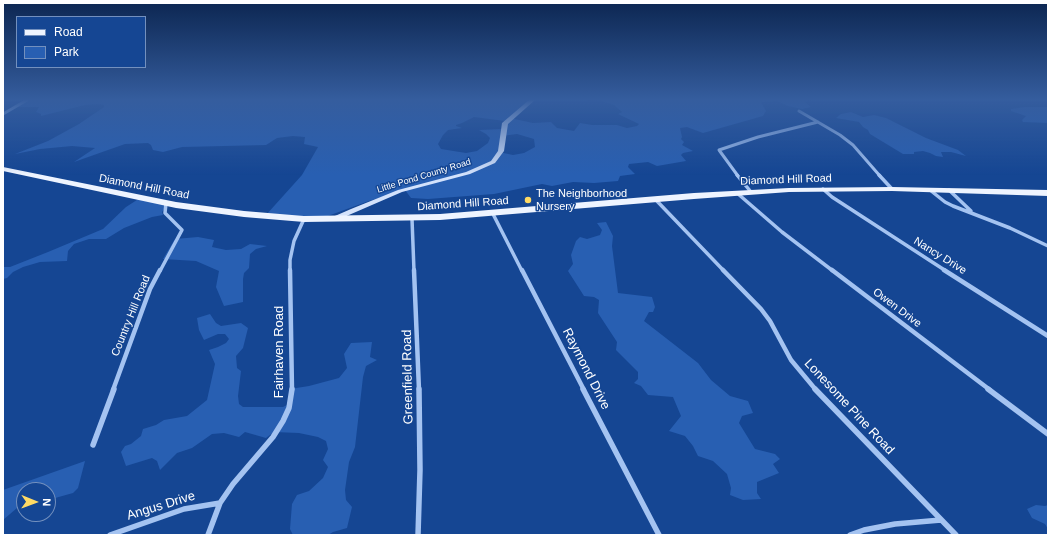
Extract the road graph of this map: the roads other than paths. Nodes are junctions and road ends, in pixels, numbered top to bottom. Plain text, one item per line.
1 (504, 125) edge
2 (806, 125) edge
3 (823, 125) edge
4 (3, 168) edge
5 (824, 189) junction
6 (892, 189) junction
7 (930, 190) junction
8 (949, 190) junction
9 (751, 192) junction
10 (737, 193) junction
11 (1048, 193) edge
12 (655, 199) junction
13 (166, 203) junction
14 (973, 213) junction
15 (494, 214) junction
16 (304, 219) junction
17 (332, 219) junction
18 (412, 219) junction
19 (1048, 246) edge
20 (1048, 336) edge
21 (1048, 434) edge
22 (93, 445) dead end
23 (220, 503) junction
24 (941, 520) junction
25 (110, 535) edge
26 (208, 535) edge
27 (418, 535) edge
28 (659, 535) edge
29 (850, 535) edge
30 (956, 535) edge

1 - 17 street, Little Pond County Road
2 - 9 street
3 - 6 street
4 - 13 main road, Diamond Hill Road
5 - 6 main road, Diamond Hill Road
5 - 9 main road, Diamond Hill Road
5 - 20 street, Nancy Drive
6 - 7 main road, Diamond Hill Road
7 - 8 main road, Diamond Hill Road
7 - 14 street
8 - 11 main road, Diamond Hill Road
8 - 14 street
9 - 10 main road, Diamond Hill Road
10 - 12 main road, Diamond Hill Road
10 - 21 street, Owen Drive
12 - 15 main road, Diamond Hill Road
12 - 24 street, Lonesome Pine Road
13 - 16 main road, Diamond Hill Road
13 - 22 street, Country Hill Road
14 - 19 street
15 - 18 main road, Diamond Hill Road
15 - 28 street, Raymond Drive
16 - 17 main road, Diamond Hill Road
16 - 23 street, Fairhaven Road
17 - 18 main road, Diamond Hill Road
18 - 27 street, Greenfield Road
23 - 25 street, Angus Drive
23 - 26 street, Fairhaven Road
24 - 29 street
24 - 30 street, Lonesome Pine Road

